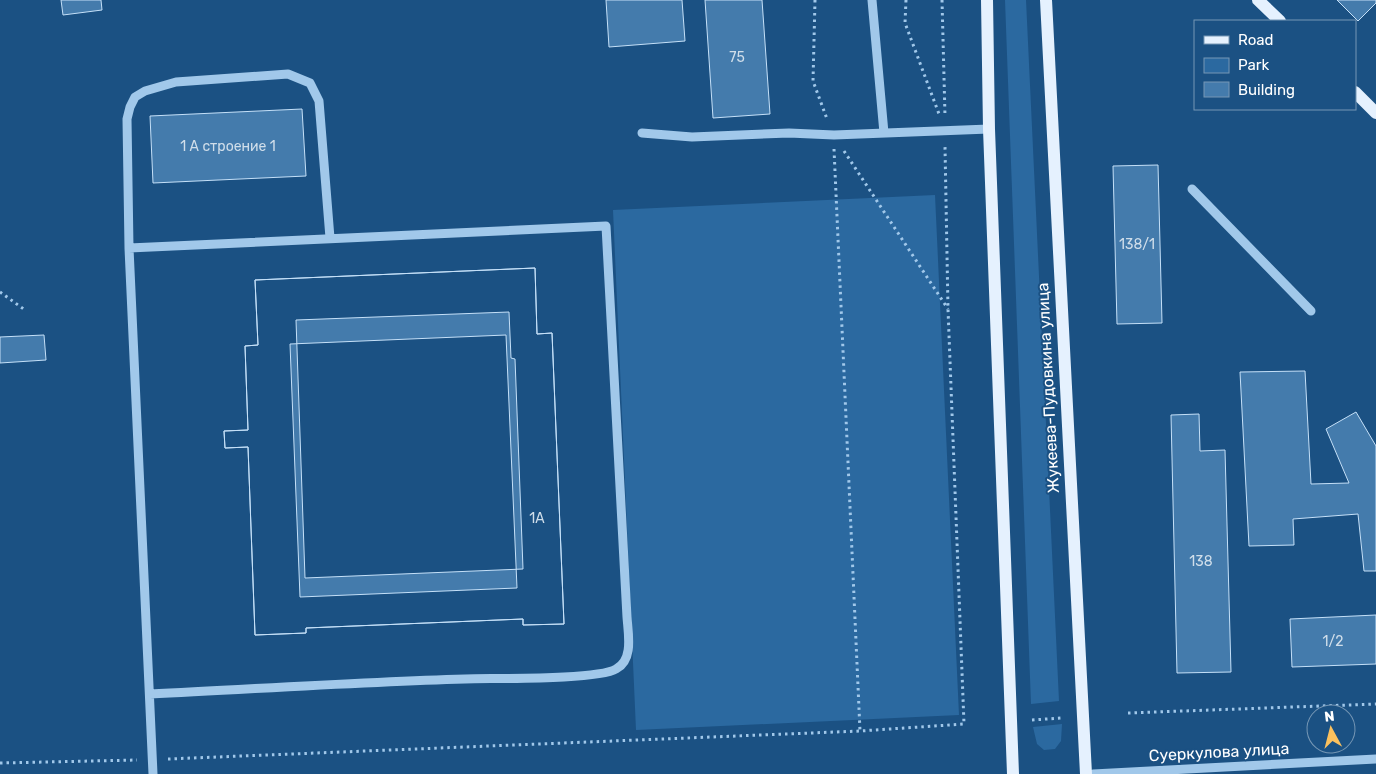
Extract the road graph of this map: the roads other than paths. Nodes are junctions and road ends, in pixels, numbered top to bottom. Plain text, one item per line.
1 (872, 0) edge
2 (986, 0) edge
3 (1046, 0) edge
4 (1261, 1) edge
5 (1279, 20) edge
6 (1356, 93) edge
7 (1376, 113) edge
8 (989, 130) junction
9 (642, 134) dead end
10 (884, 134) junction
11 (1192, 189) dead end
12 (330, 238) junction
13 (129, 248) junction
14 (1310, 311) dead end
15 (150, 694) junction
16 (1376, 759) edge
17 (153, 774) edge
18 (1012, 774) edge
19 (1086, 774) edge
20 (1093, 774) edge

1 - 10 street
2 - 8 main road
3 - 19 main road, Жукеева-Пудовкина улица
4 - 5 main road
6 - 7 main road
8 - 10 street
8 - 18 main road
9 - 10 street
11 - 14 street
12 - 13 street
12 - 13 street
12 - 15 street
13 - 15 street
15 - 17 street
16 - 20 street, Суеркулова улица

